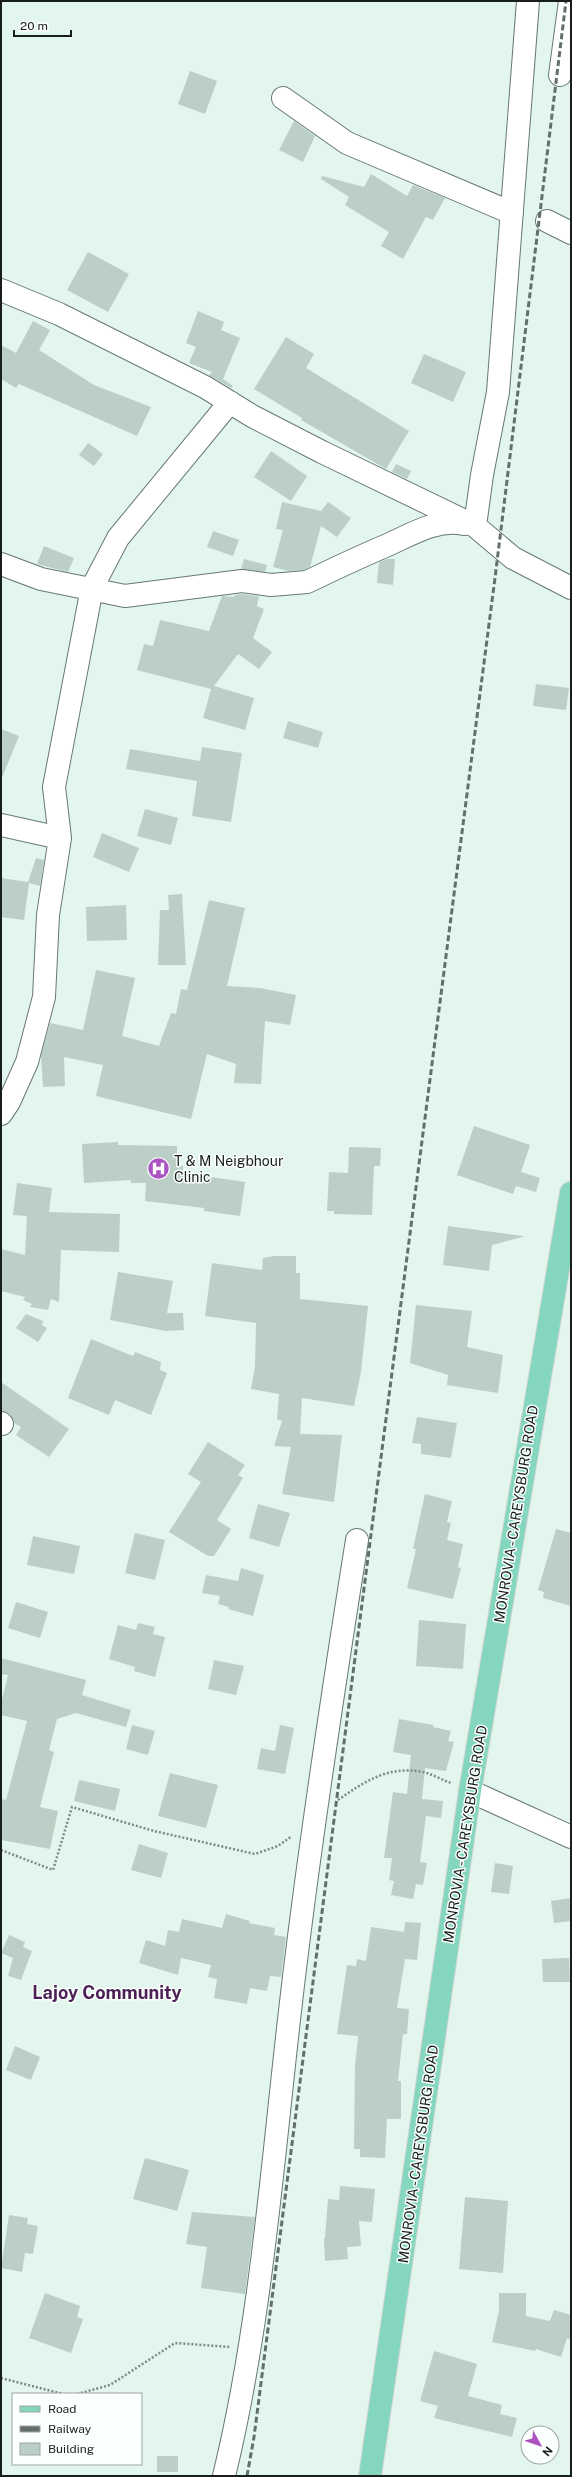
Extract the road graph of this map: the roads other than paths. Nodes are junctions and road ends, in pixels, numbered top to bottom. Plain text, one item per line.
1 (528, 1) edge
2 (570, 1) edge
3 (560, 75) dead end
4 (283, 98) dead end
5 (512, 213) junction
6 (547, 221) dead end
7 (571, 233) edge
8 (1, 290) edge
9 (230, 402) junction
10 (475, 526) junction
11 (1, 564) edge
12 (92, 588) junction
13 (571, 588) edge
14 (1, 825) edge
15 (60, 838) junction
16 (1, 1114) edge
17 (571, 1193) edge
18 (357, 1540) dead end
19 (470, 1791) junction
20 (571, 1837) edge
21 (224, 2476) edge
22 (370, 2476) edge

1 - 5 street
2 - 3 street
4 - 5 street
5 - 10 street
6 - 7 street
8 - 9 street
9 - 10 street
9 - 12 street
10 - 12 street
10 - 13 street
11 - 12 street
12 - 15 street
14 - 15 street
15 - 16 street
17 - 19 main road, MONROVIA - CAREYSBURG ROAD
18 - 21 street
19 - 20 street
19 - 22 main road, MONROVIA - CAREYSBURG ROAD

